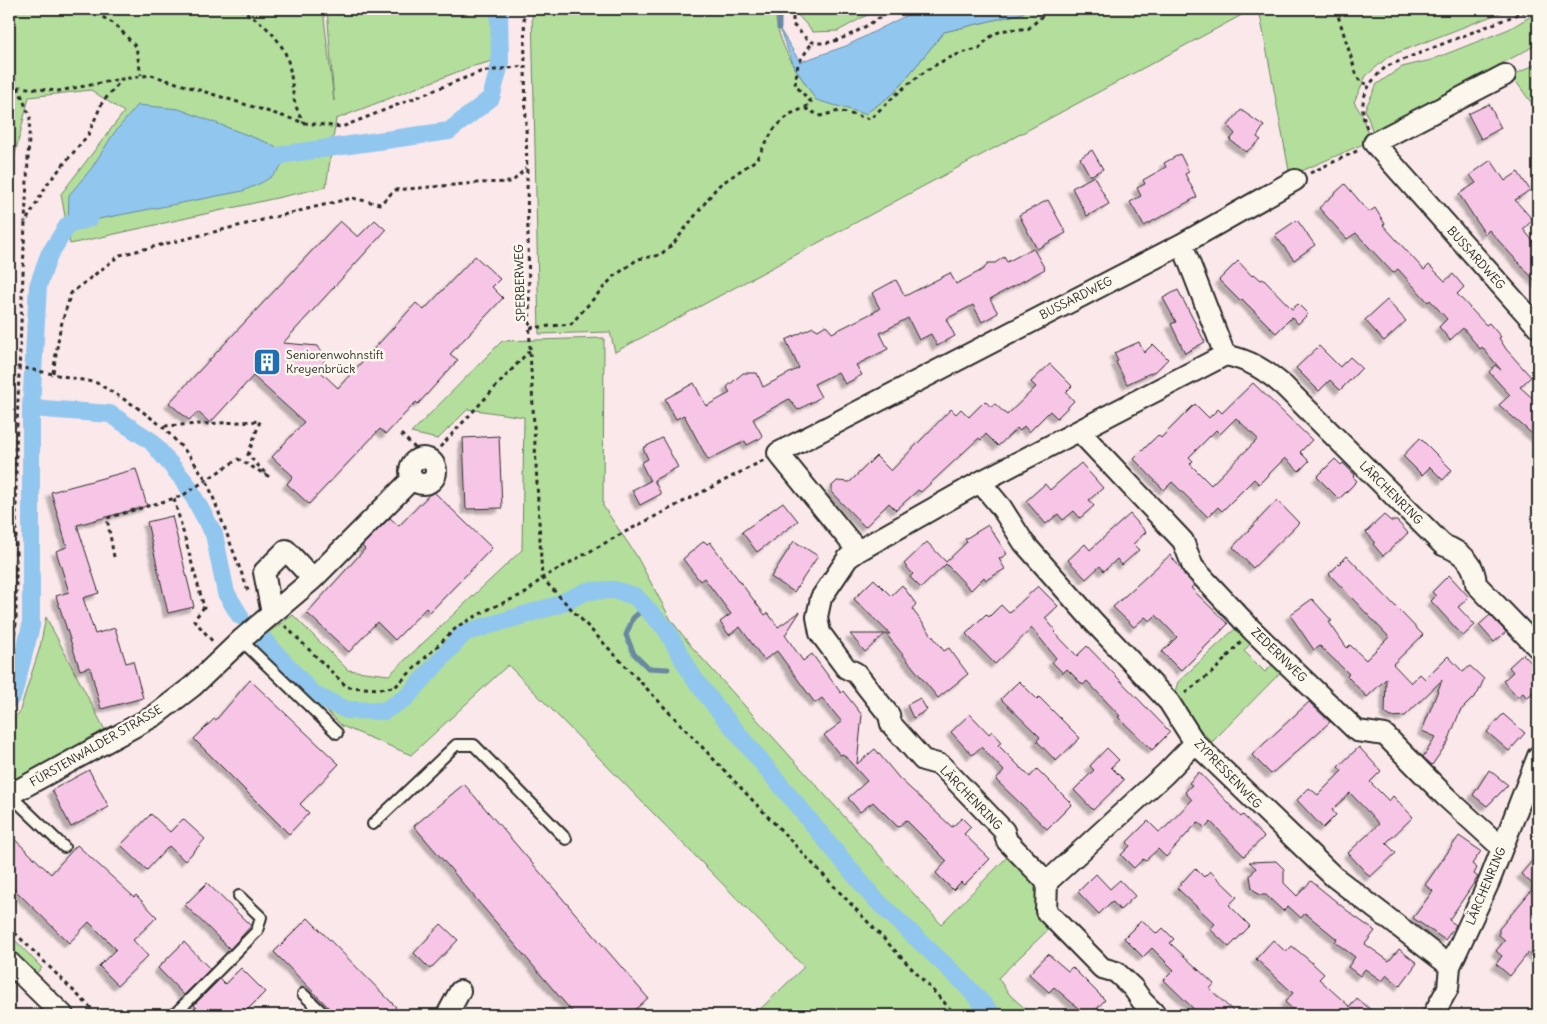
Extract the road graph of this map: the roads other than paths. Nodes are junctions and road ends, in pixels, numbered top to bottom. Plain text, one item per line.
1 (1505, 75) dead end
2 (1295, 180) road end
3 (1182, 244) junction
4 (1538, 327) edge
5 (1225, 355) junction
6 (1080, 432) junction
7 (427, 458) road end
8 (980, 482) junction
9 (858, 551) junction
10 (312, 579) junction
11 (272, 614) junction
12 (241, 640) junction
13 (1538, 648) edge
14 (337, 733) dead end
15 (1195, 743) junction
16 (1538, 756) edge
17 (9, 795) edge
18 (373, 824) dead end
19 (566, 839) dead end
20 (64, 847) dead end
21 (1502, 848) junction
22 (1047, 882) junction
23 (239, 896) dead end
24 (9, 962) edge
25 (1450, 966) junction
26 (460, 991) dead end
27 (303, 994) dead end
28 (63, 1015) edge
29 (174, 1015) edge
30 (325, 1015) edge
31 (447, 1015) edge
32 (1156, 1015) edge
33 (1433, 1015) edge

1 - 4 street, BUSSARDWEG
2 - 3 street, BUSSARDWEG
3 - 5 street
3 - 9 street, BUSSARDWEG
5 - 6 street, LÄRCHENRING
5 - 13 street, LÄRCHENRING
6 - 8 street, LÄRCHENRING
6 - 21 street, ZEDERNWEG
7 - 10 street, FÜRSTENWALDER STRASSE
8 - 9 street, LÄRCHENRING
8 - 15 street, ZYPRESSENWEG
9 - 22 street, LÄRCHENRING
10 - 11 street, FÜRSTENWALDER STRASSE
10 - 11 street
11 - 12 street, FÜRSTENWALDER STRASSE
12 - 14 lane
12 - 17 street, FÜRSTENWALDER STRASSE
15 - 22 street
15 - 25 street, ZYPRESSENWEG
16 - 21 street, LÄRCHENRING
17 - 20 lane
18 - 19 lane
21 - 25 street, LÄRCHENRING
22 - 32 street
23 - 29 lane
24 - 28 street
25 - 33 street, LÄRCHENRING
26 - 31 street
27 - 30 lane

